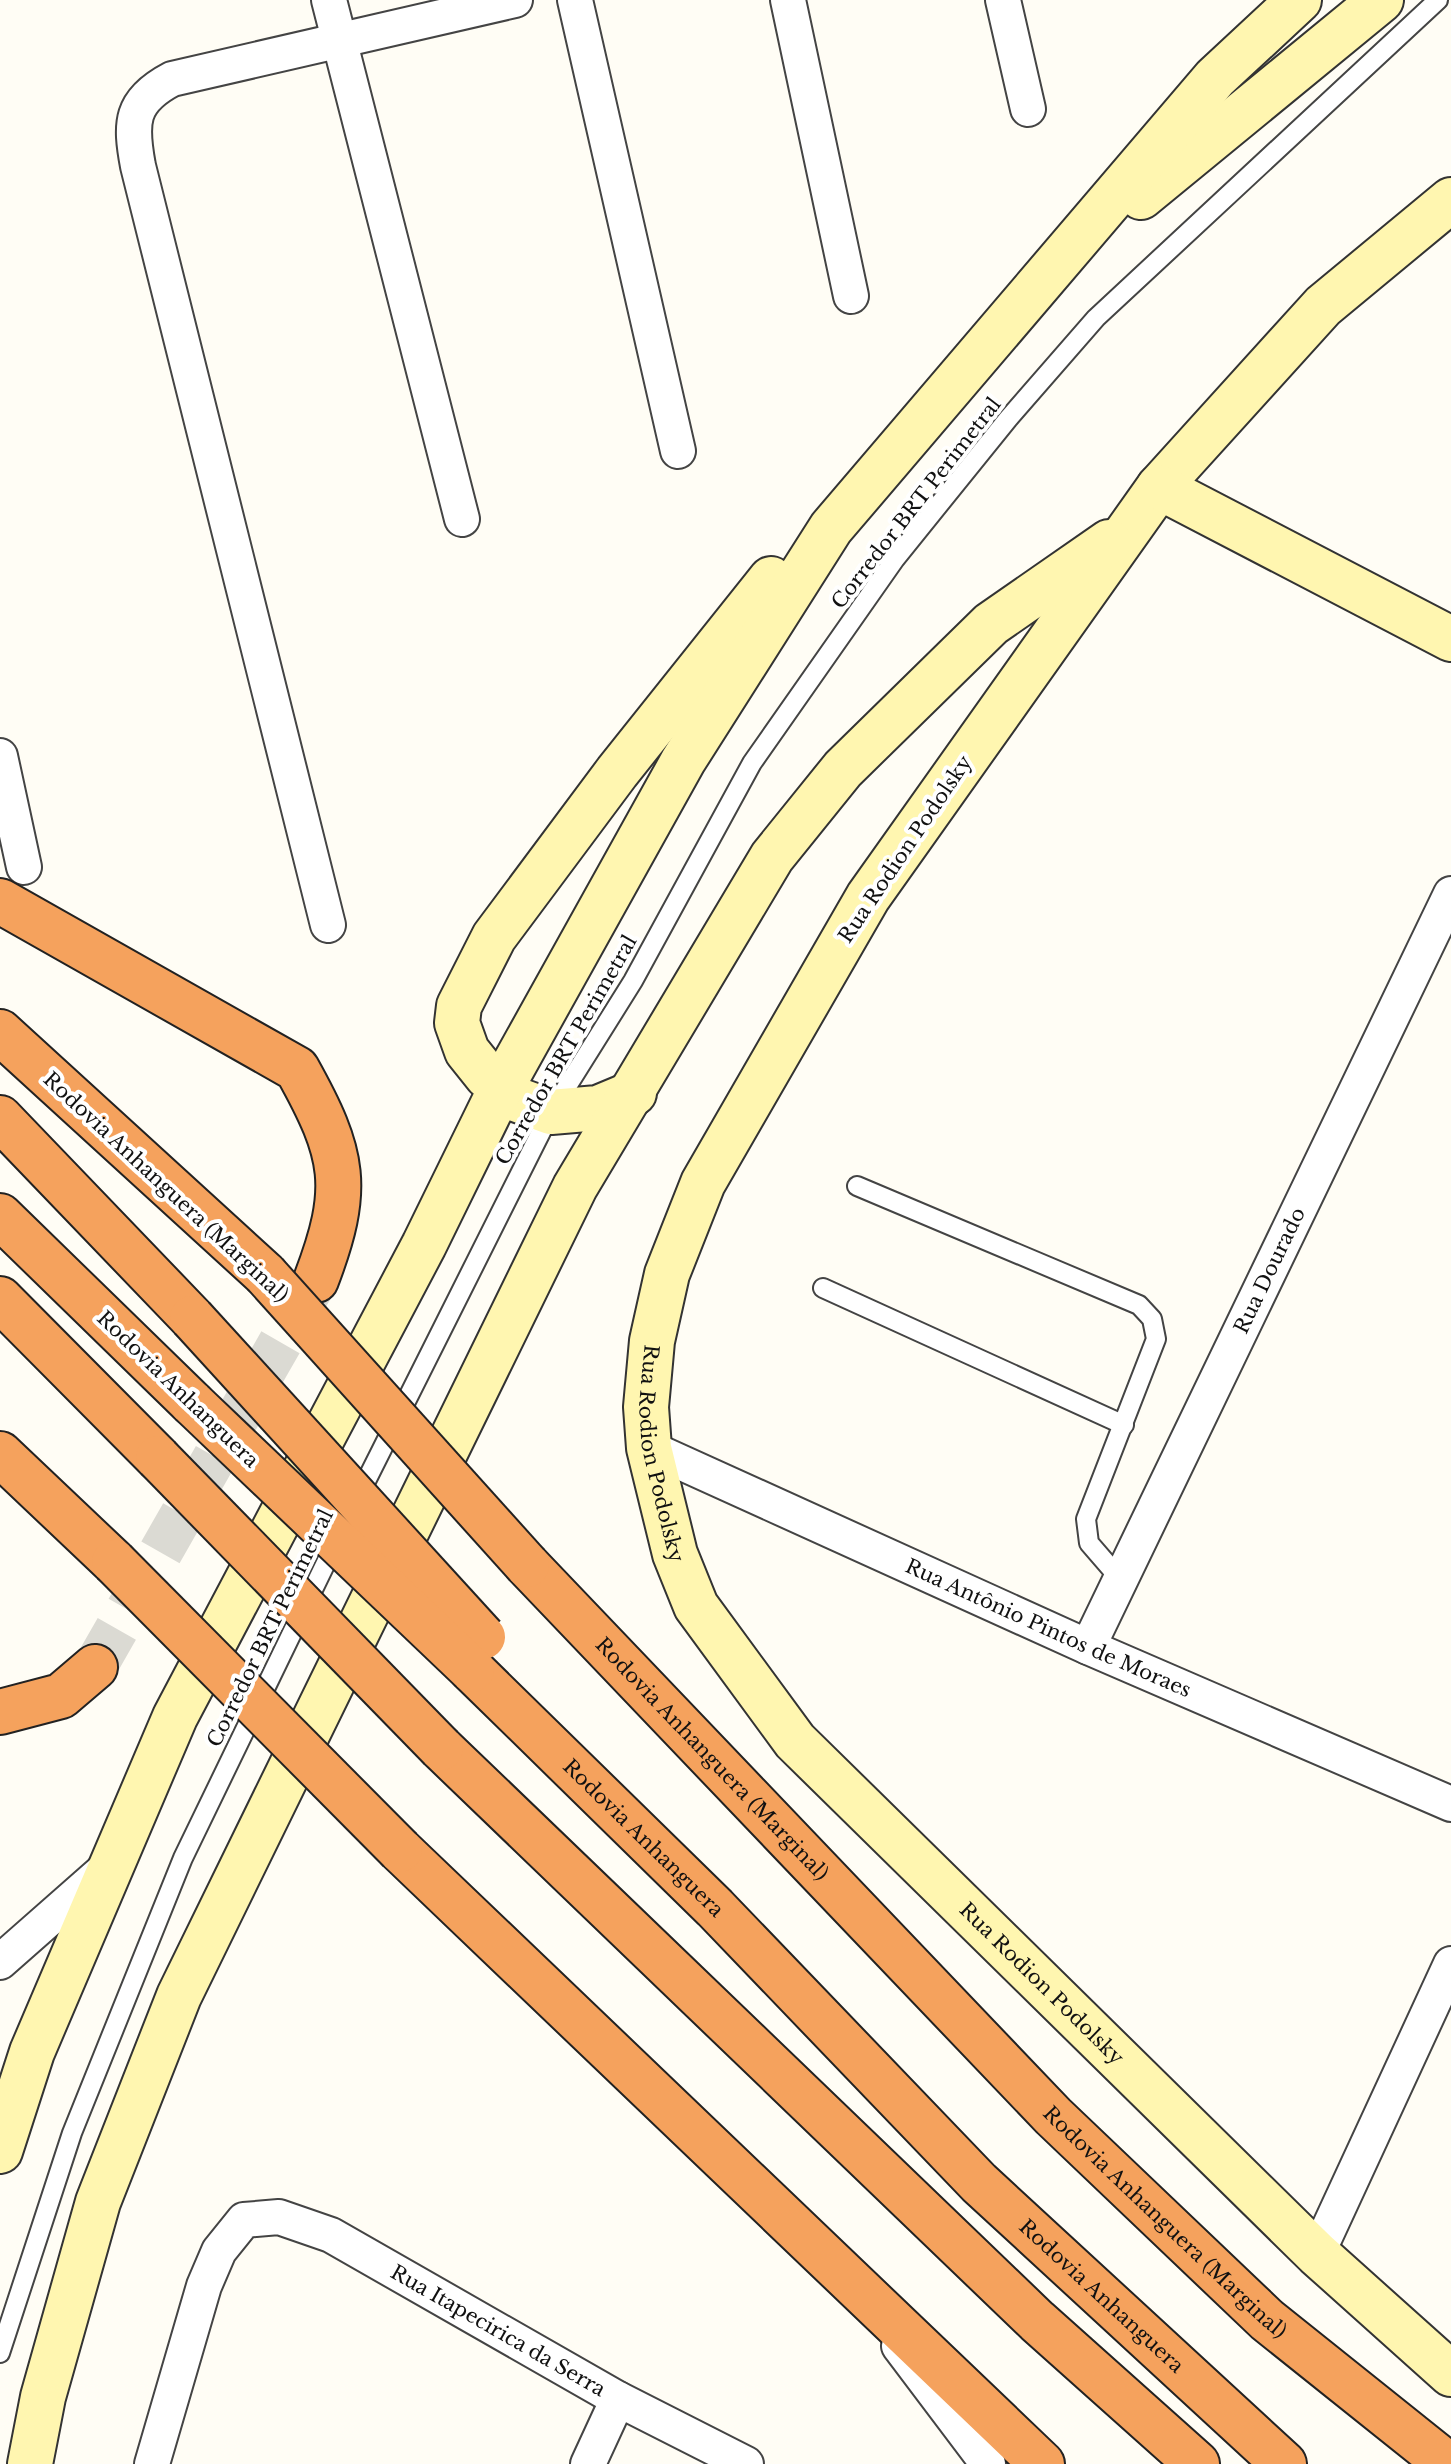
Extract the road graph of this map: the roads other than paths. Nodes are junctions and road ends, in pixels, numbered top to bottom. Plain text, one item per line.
1 (329, 0) edge
2 (515, 0) edge
3 (575, 0) edge
4 (788, 0) edge
5 (1003, 0) edge
6 (1299, 0) edge
7 (1381, 0) edge
8 (1438, 0) edge
9 (341, 38) junction
10 (1028, 109) dead end
11 (1451, 200) edge
12 (1056, 267) junction
13 (851, 296) dead end
14 (678, 451) dead end
15 (1159, 487) junction
16 (462, 519) dead end
17 (1134, 525) junction
18 (831, 528) junction
19 (1451, 639) edge
20 (0, 756) edge
21 (12, 884) edge
22 (1451, 894) edge
23 (328, 925) dead end
24 (0, 1032) edge
25 (501, 1088) junction
26 (634, 1093) junction
27 (551, 1112) junction
28 (0, 1118) edge
29 (857, 1186) dead end
30 (0, 1216) edge
31 (316, 1280) tunnel mouth
32 (823, 1288) dead end
33 (0, 1299) edge
34 (1124, 1425) junction
35 (649, 1448) junction
36 (0, 1454) edge
37 (1121, 1580) junction
38 (1088, 1647) junction
39 (478, 1654) junction
40 (95, 1667) tunnel mouth
41 (0, 1712) edge
42 (1451, 1804) edge
43 (113, 1863) junction
44 (0, 1962) edge
45 (1451, 1964) edge
46 (0, 2151) edge
47 (1317, 2254) junction
48 (855, 2288) junction
49 (0, 2353) edge
50 (1451, 2374) edge
51 (618, 2399) junction
52 (30, 2464) edge
53 (152, 2464) edge
54 (588, 2464) edge
55 (746, 2464) edge
56 (988, 2464) edge
57 (1042, 2464) edge
58 (1197, 2464) edge
59 (1284, 2464) edge
60 (1447, 2464) edge

1 - 9 street
2 - 9 street
3 - 14 street
4 - 13 street
5 - 10 street
6 - 12 street
7 - 12 street
8 - 27 lane, Corredor BRT Perimetral
9 - 16 street
9 - 23 street
11 - 15 street, Rua Rodion Podolsky
12 - 18 street
15 - 17 street, Rua Rodion Podolsky
15 - 19 street
17 - 26 street
17 - 35 street, Rua Rodion Podolsky
18 - 25 street
18 - 25 street
20 - 21 street
21 - 31 highway
22 - 37 street, Rua Dourado
24 - 60 highway, Rodovia Anhanguera (Marginal), bridge
25 - 27 street
25 - 43 street
26 - 27 street
26 - 52 street
27 - 49 lane, Corredor BRT Perimetral
28 - 39 highway, bridge
29 - 34 lane
30 - 39 highway, Rodovia Anhanguera, bridge
32 - 34 lane
33 - 58 highway, bridge
34 - 37 lane
35 - 38 street, Rua Antônio Pintos de Moraes
35 - 47 street, Rua Rodion Podolsky
36 - 48 highway, bridge
37 - 38 street, Rua Dourado
38 - 42 street, Rua Antônio Pintos de Moraes
39 - 59 highway, Rodovia Anhanguera
40 - 41 highway
43 - 44 street
43 - 46 street
45 - 47 street
47 - 50 street, Rua Rodion Podolsky
48 - 56 street
48 - 57 highway
51 - 53 street, Rua Itapecirica da Serra
51 - 54 street
51 - 55 street, Rua Itapecirica da Serra

